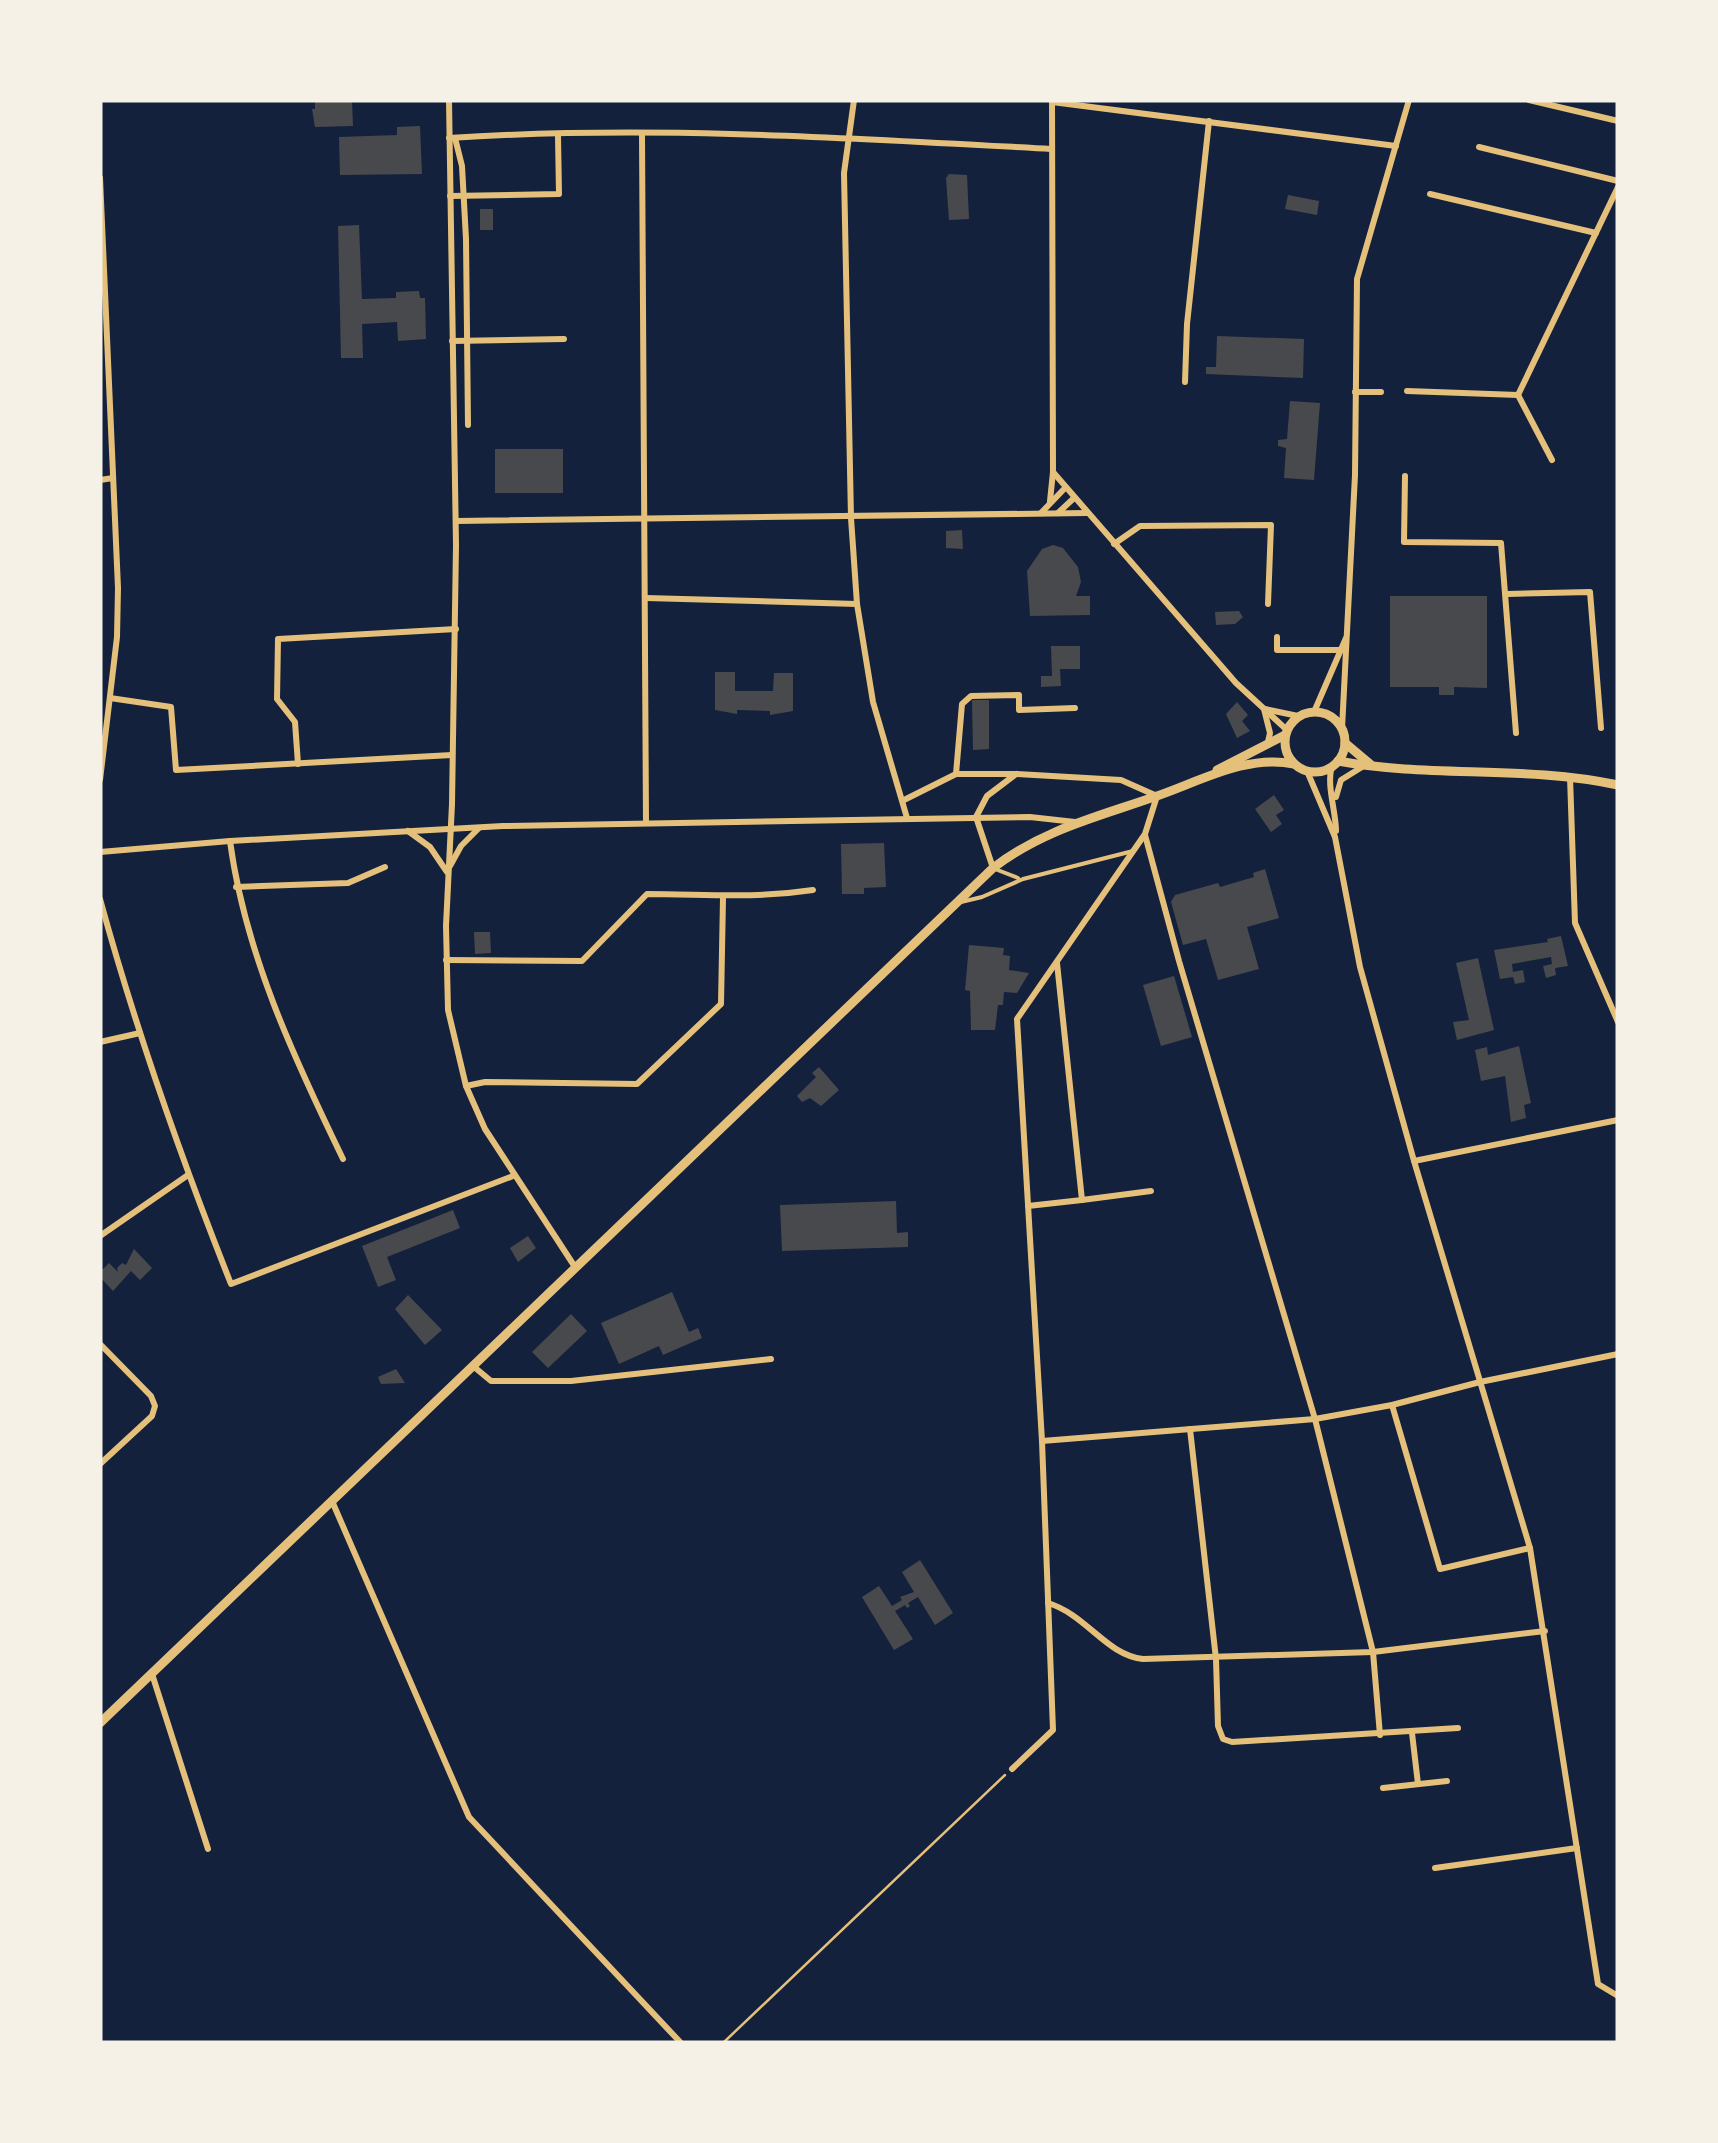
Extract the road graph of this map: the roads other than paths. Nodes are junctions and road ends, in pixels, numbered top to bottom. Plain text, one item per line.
1 (449, 100) edge
2 (854, 100) edge
3 (1409, 100) edge
4 (1529, 100) edge
5 (1052, 101) edge
6 (1209, 121) junction
7 (1618, 121) edge
8 (642, 135) junction
9 (558, 136) junction
10 (452, 137) junction
11 (849, 138) junction
12 (1396, 146) junction
13 (1480, 147) dead end
14 (1052, 149) junction
15 (100, 178) edge
16 (1618, 184) edge
17 (1430, 194) dead end
18 (450, 196) junction
19 (463, 196) junction
20 (1596, 233) junction
21 (564, 339) dead end
22 (452, 341) junction
23 (468, 341) junction
24 (1184, 382) dead end
25 (1407, 391) dead end
26 (1355, 392) junction
27 (1381, 392) dead end
28 (1518, 395) junction
29 (468, 426) dead end
30 (1552, 460) dead end
31 (1053, 472) junction
32 (1406, 476) dead end
33 (113, 478) junction
34 (100, 480) edge
35 (1066, 488) junction
36 (1074, 498) junction
37 (1050, 501) junction
38 (1041, 513) junction
39 (1058, 513) junction
40 (1087, 513) junction
41 (645, 518) junction
42 (851, 518) junction
43 (456, 522) junction
44 (1114, 544) junction
45 (1507, 594) junction
46 (646, 598) junction
47 (857, 604) junction
48 (1268, 604) dead end
49 (456, 629) junction
50 (1277, 637) dead end
51 (1344, 650) junction
52 (110, 698) junction
53 (1075, 708) dead end
54 (1263, 708) junction
55 (1314, 712) junction
56 (1298, 716) junction
57 (1601, 728) dead end
58 (1342, 729) junction
59 (1286, 732) junction
60 (1516, 733) dead end
61 (1268, 742) junction
62 (1345, 744) junction
63 (452, 755) junction
64 (1335, 763) junction
65 (298, 764) junction
66 (1294, 764) junction
67 (1364, 766) junction
68 (1376, 768) junction
69 (1306, 771) junction
70 (956, 774) junction
71 (1017, 774) junction
72 (1570, 777) junction
73 (1201, 778) junction
74 (100, 780) edge
75 (1618, 785) edge
76 (1156, 796) junction
77 (904, 800) junction
78 (1336, 808) junction
79 (907, 818) junction
80 (976, 818) junction
81 (1075, 822) junction
82 (646, 823) junction
83 (482, 827) junction
84 (450, 829) junction
85 (407, 831) junction
86 (1144, 834) junction
87 (1336, 837) junction
88 (230, 841) junction
89 (1133, 851) junction
90 (100, 852) edge
91 (385, 867) dead end
92 (993, 868) junction
93 (448, 872) junction
94 (1022, 879) junction
95 (236, 888) junction
96 (812, 890) dead end
97 (723, 898) junction
98 (100, 899) edge
99 (958, 902) junction
100 (446, 960) junction
101 (1057, 962) junction
102 (1618, 1022) edge
103 (140, 1032) junction
104 (100, 1042) edge
105 (466, 1086) junction
106 (1618, 1120) edge
107 (343, 1159) dead end
108 (1414, 1161) junction
109 (188, 1176) junction
110 (513, 1176) junction
111 (1151, 1191) dead end
112 (1082, 1200) junction
113 (1028, 1206) junction
114 (100, 1236) edge
115 (575, 1267) junction
116 (100, 1344) edge
117 (1617, 1356) edge
118 (772, 1359) dead end
119 (472, 1365) junction
120 (1480, 1382) junction
121 (1392, 1405) junction
122 (1315, 1418) junction
123 (1190, 1429) junction
124 (1042, 1441) junction
125 (100, 1464) edge
126 (332, 1501) junction
127 (1530, 1548) junction
128 (1048, 1603) junction
129 (1545, 1631) junction
130 (1373, 1652) junction
131 (1216, 1659) junction
132 (152, 1674) junction
133 (100, 1723) edge
134 (1458, 1728) dead end
135 (1412, 1732) junction
136 (1380, 1735) junction
137 (1012, 1769) road end
138 (1446, 1781) dead end
139 (1418, 1784) junction
140 (1383, 1788) dead end
141 (1578, 1848) junction
142 (208, 1849) dead end
143 (1435, 1868) dead end
144 (1618, 1996) edge
145 (680, 2043) edge

1 - 10 street
2 - 11 street
3 - 12 street
4 - 7 street
5 - 6 street
5 - 14 street
6 - 12 street
6 - 24 street
8 - 9 street
8 - 11 street
8 - 41 street
9 - 10 street
9 - 19 street
10 - 18 street
10 - 19 street
11 - 14 street
11 - 42 street
12 - 26 street
13 - 16 street
14 - 31 street
15 - 33 street
16 - 20 street
17 - 20 street
18 - 19 street
18 - 22 street
19 - 23 street
20 - 28 street
21 - 23 street
22 - 23 street
22 - 43 street
23 - 29 street
25 - 28 street
26 - 27 street
26 - 51 street
28 - 30 street
31 - 35 street
31 - 37 street
32 - 45 street
33 - 34 street
33 - 52 street
35 - 36 street
35 - 37 street
36 - 39 street
36 - 40 street
37 - 38 street
38 - 39 street
38 - 42 street
39 - 40 street
40 - 44 street
41 - 42 street
41 - 43 street
41 - 46 street
42 - 47 street
43 - 49 street
44 - 48 street
44 - 54 street
45 - 57 street
45 - 60 street
46 - 47 street
46 - 82 street
47 - 77 street
49 - 63 street
49 - 65 street
50 - 51 street
51 - 55 street
51 - 58 street
52 - 65 street
52 - 74 street
53 - 70 street
54 - 56 street
54 - 59 street
54 - 61 street
55 - 56 main road
55 - 58 main road
56 - 59 main road
58 - 62 main road
59 - 61 main road
59 - 66 main road
61 - 73 main road
62 - 64 main road
62 - 68 main road
63 - 65 street
63 - 84 street
64 - 67 main road
64 - 69 main road
64 - 78 street
66 - 69 main road
66 - 73 main road
67 - 68 main road
67 - 78 street
68 - 72 main road
69 - 87 street
70 - 71 street
70 - 77 street
71 - 76 street
71 - 80 street
72 - 75 main road
72 - 102 street
73 - 76 main road
76 - 81 main road
76 - 86 street
77 - 79 street
78 - 87 street
79 - 80 street
79 - 82 street
80 - 81 street
80 - 92 street
81 - 92 main road
82 - 83 street
83 - 84 street
83 - 93 street
84 - 85 street
84 - 93 street
85 - 88 street
85 - 93 street
86 - 89 street
86 - 122 street
87 - 108 street
88 - 90 street
88 - 95 street
89 - 94 lane
89 - 101 street
91 - 95 street
92 - 94 lane
92 - 99 main road
93 - 100 street
94 - 99 lane
95 - 107 street
96 - 97 street
97 - 100 street
97 - 105 street
98 - 103 street
99 - 115 main road
100 - 105 street
101 - 112 street
101 - 113 street
103 - 104 street
103 - 109 street
105 - 110 street
106 - 108 street
108 - 120 street
109 - 110 street
109 - 114 street
110 - 115 street
111 - 112 street
112 - 113 street
113 - 124 street
115 - 119 main road
116 - 125 street
117 - 120 street
118 - 119 street
119 - 126 main road
120 - 121 street
120 - 127 street
121 - 122 street
121 - 127 street
122 - 123 street
122 - 130 street
123 - 124 street
123 - 131 street
124 - 128 street
126 - 132 main road
126 - 145 street
127 - 129 street
128 - 131 street
128 - 137 street
129 - 130 street
129 - 141 street
130 - 131 street
130 - 136 street
131 - 136 street
132 - 133 main road
132 - 142 street
134 - 135 street
135 - 136 street
135 - 139 street
138 - 139 street
139 - 140 street
141 - 143 street
141 - 144 street

